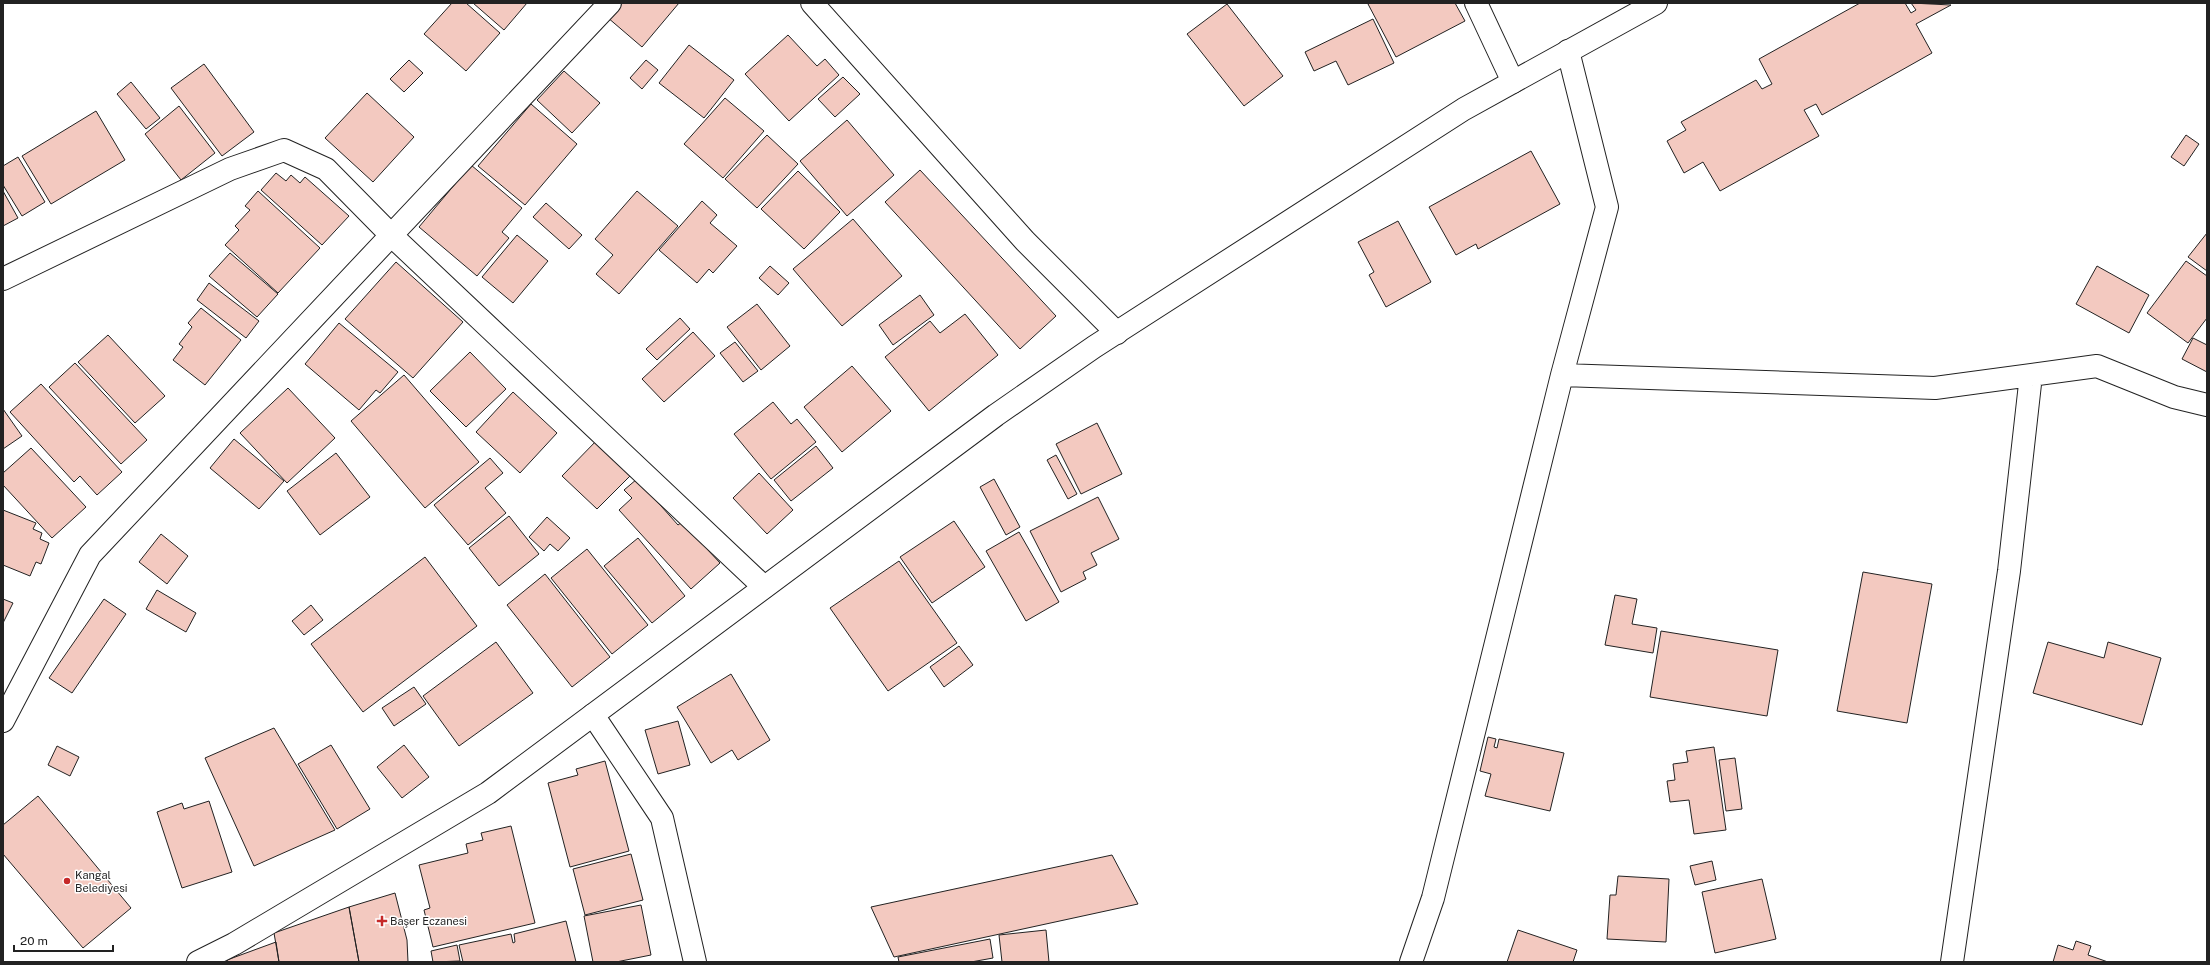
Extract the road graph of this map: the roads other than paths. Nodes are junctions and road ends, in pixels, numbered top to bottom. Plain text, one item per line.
1 (610, 3) edge
2 (812, 3) edge
3 (1476, 3) edge
4 (1656, 3) edge
5 (1568, 51) junction
6 (1513, 82) junction
7 (391, 236) junction
8 (3, 280) edge
9 (1117, 333) junction
10 (1562, 375) junction
11 (2031, 375) junction
12 (2207, 406) edge
13 (764, 587) junction
14 (593, 715) junction
15 (3, 721) edge
16 (198, 962) edge
17 (695, 962) edge
18 (1411, 962) edge
19 (1952, 962) edge

1 - 7 street
2 - 9 street
3 - 6 street
4 - 5 street
5 - 6 street
5 - 10 street
6 - 9 street
7 - 8 street
7 - 13 street
7 - 15 street
9 - 13 street
10 - 11 street
10 - 18 street
11 - 12 street
11 - 19 street
13 - 14 street
14 - 16 street
14 - 17 street

